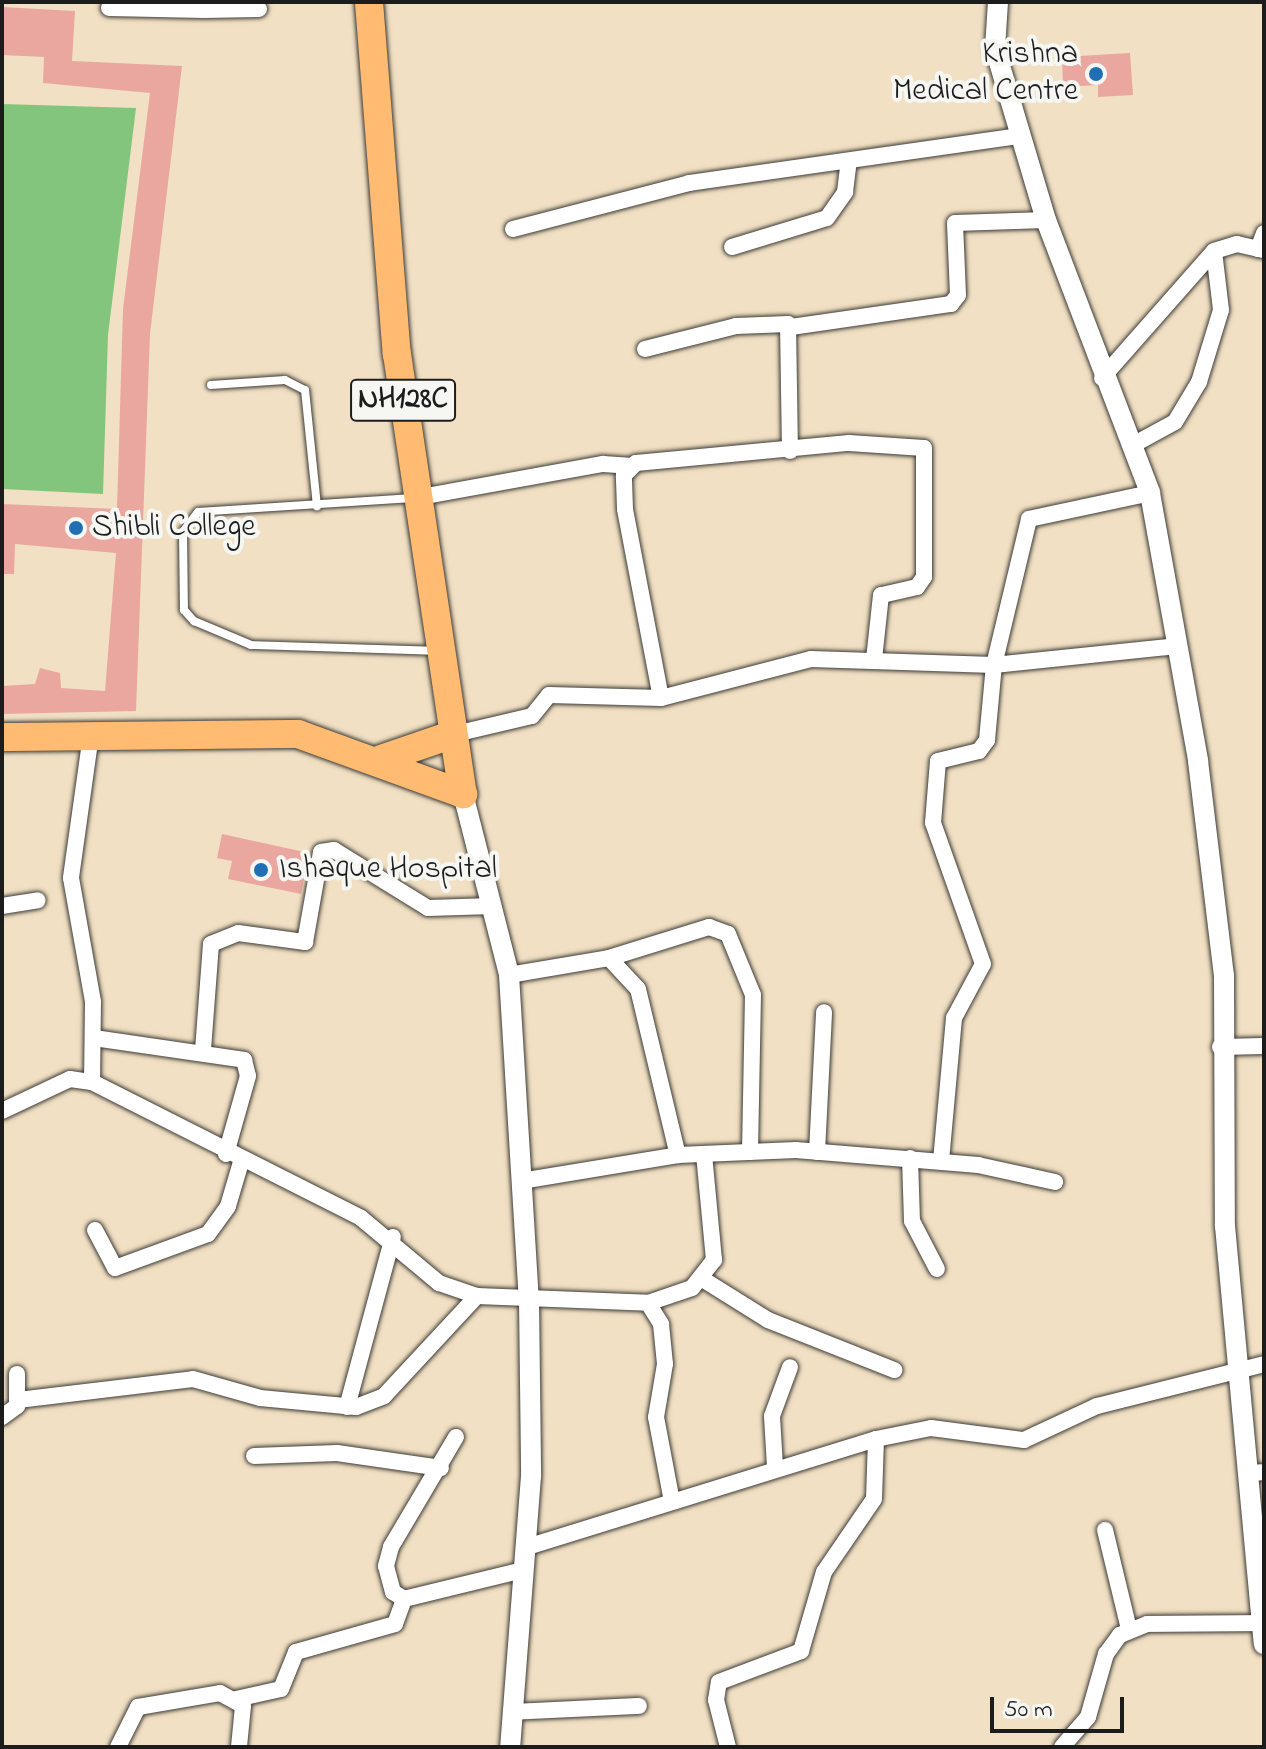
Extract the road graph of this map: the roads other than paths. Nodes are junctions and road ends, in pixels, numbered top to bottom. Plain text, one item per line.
1 (369, 2) edge
2 (998, 2) edge
3 (204, 6) edge
4 (109, 8) dead end
5 (259, 9) dead end
6 (1021, 136) junction
7 (849, 161) junction
8 (1046, 220) junction
9 (513, 229) dead end
10 (1262, 244) edge
11 (732, 247) dead end
12 (1214, 251) junction
13 (791, 327) junction
14 (645, 349) dead end
15 (1102, 378) junction
16 (211, 385) dead end
17 (1131, 446) junction
18 (790, 451) junction
19 (629, 466) junction
20 (1150, 493) junction
21 (415, 498) junction
22 (317, 506) junction
23 (1178, 646) junction
24 (438, 651) junction
25 (874, 659) junction
26 (994, 665) junction
27 (661, 698) junction
28 (91, 735) junction
29 (451, 735) junction
30 (2, 737) edge
31 (381, 759) junction
32 (463, 794) junction
33 (38, 900) dead end
34 (2, 906) edge
35 (493, 906) junction
36 (609, 958) junction
37 (509, 975) junction
38 (824, 1012) dead end
39 (94, 1038) junction
40 (1264, 1046) edge
41 (1220, 1047) junction
42 (203, 1050) junction
43 (92, 1082) junction
44 (2, 1111) edge
45 (750, 1152) junction
46 (817, 1152) junction
47 (704, 1154) junction
48 (678, 1155) junction
49 (234, 1158) junction
50 (910, 1158) junction
51 (941, 1161) junction
52 (521, 1181) junction
53 (1055, 1182) dead end
54 (95, 1230) dead end
55 (393, 1237) junction
56 (937, 1269) dead end
57 (704, 1280) junction
58 (477, 1296) junction
59 (529, 1300) junction
60 (648, 1303) junction
61 (1264, 1364) edge
62 (790, 1367) dead end
63 (894, 1370) dead end
64 (1238, 1372) junction
65 (17, 1374) dead end
66 (18, 1400) junction
67 (347, 1407) junction
68 (2, 1417) edge
69 (456, 1437) dead end
70 (876, 1439) junction
71 (254, 1456) dead end
72 (775, 1467) junction
73 (441, 1468) junction
74 (1256, 1473) edge
75 (672, 1502) junction
76 (1105, 1530) dead end
77 (527, 1547) junction
78 (523, 1570) junction
79 (404, 1599) junction
80 (1262, 1623) edge
81 (1129, 1629) junction
82 (1264, 1644) edge
83 (236, 1699) junction
84 (639, 1706) dead end
85 (511, 1712) junction
86 (118, 1747) edge
87 (239, 1747) edge
88 (510, 1747) edge
89 (728, 1747) edge
90 (1062, 1747) edge

1 - 21 highway, NH128C
2 - 6 street
3 - 4 street
3 - 5 street
6 - 7 street
6 - 8 street
7 - 9 street
7 - 11 street
8 - 13 street
8 - 15 street
10 - 12 street
12 - 15 street
12 - 17 street
13 - 14 street
13 - 18 street
15 - 17 street
16 - 22 lane
17 - 20 street
18 - 19 street
18 - 25 street
19 - 21 street
19 - 27 street
20 - 23 street
20 - 26 street
21 - 22 lane
21 - 24 highway, NH128C
22 - 24 lane
23 - 26 street
23 - 41 street
24 - 29 highway, NH128C
25 - 26 street
25 - 27 street
26 - 51 street
27 - 29 street
28 - 30 highway
28 - 31 highway
28 - 39 street
29 - 31 highway
29 - 32 highway, NH128C
31 - 32 highway
32 - 35 street
33 - 34 street
35 - 37 street
35 - 42 street
36 - 37 street
36 - 45 street
36 - 48 street
37 - 52 street
38 - 46 street
39 - 42 street
39 - 43 street
40 - 41 street
41 - 64 street
42 - 49 street
43 - 44 street
43 - 49 street
45 - 46 street
45 - 47 street
46 - 50 street
47 - 48 street
47 - 57 street
48 - 52 street
49 - 54 street
49 - 55 street
50 - 51 street
50 - 56 street
51 - 53 street
52 - 59 street
55 - 58 street
55 - 67 street
57 - 60 street
57 - 63 street
58 - 59 street
58 - 67 street
59 - 60 street
59 - 77 street
60 - 75 street
61 - 64 street
62 - 72 street
64 - 70 street
64 - 74 street
65 - 66 street
66 - 67 street
66 - 68 street
69 - 73 street
70 - 72 street
70 - 89 street
71 - 73 street
72 - 75 street
73 - 79 street
74 - 80 street
75 - 77 street
76 - 81 street
77 - 78 street
78 - 79 street
78 - 85 street
79 - 83 street
80 - 81 street
80 - 82 street
81 - 90 street
83 - 86 street
83 - 87 street
84 - 85 street
85 - 88 street

